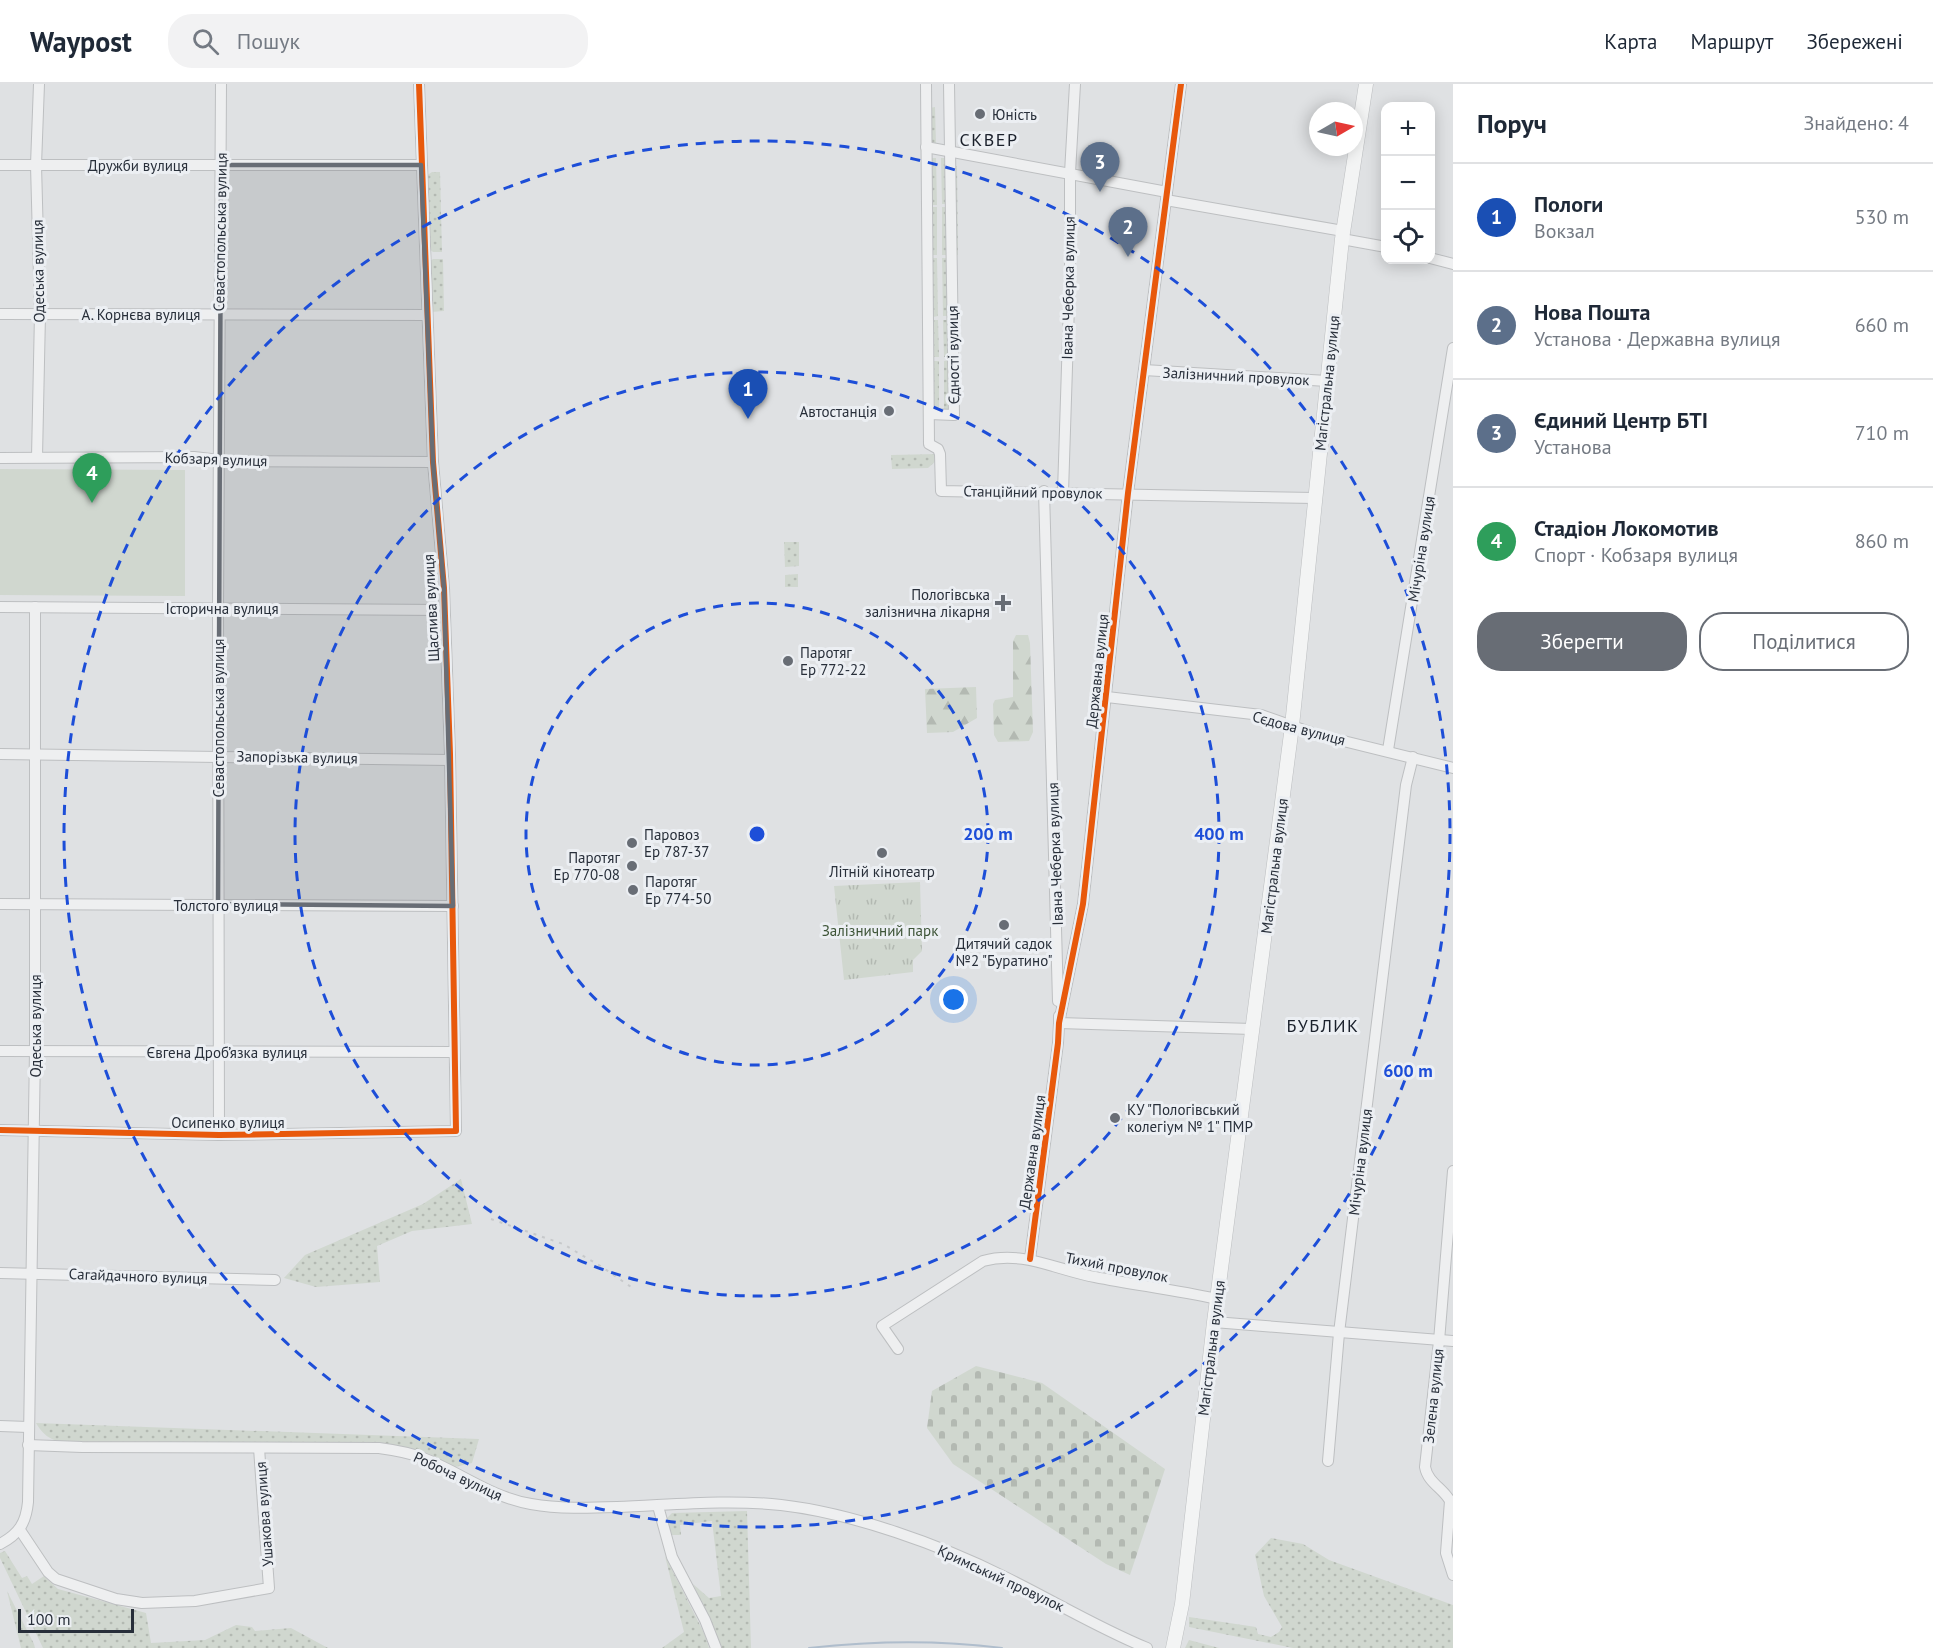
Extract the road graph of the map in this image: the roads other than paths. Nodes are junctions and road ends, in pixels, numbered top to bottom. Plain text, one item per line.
1 (39, 84) edge
2 (221, 84) edge
3 (419, 84) edge
4 (926, 84) edge
5 (949, 84) edge
6 (1075, 84) edge
7 (1181, 84) edge
8 (1366, 84) edge
9 (926, 147) junction
10 (949, 151) junction
11 (0, 165) edge
12 (36, 165) junction
13 (221, 165) junction
14 (421, 165) junction
15 (1070, 173) junction
16 (1167, 196) junction
17 (1342, 235) junction
18 (1381, 246) edge
19 (1435, 259) edge
20 (1453, 264) edge
21 (0, 314) edge
22 (40, 314) junction
23 (218, 314) junction
24 (427, 315) junction
25 (1453, 348) edge
26 (1144, 370) junction
27 (1327, 381) junction
28 (929, 414) junction
29 (37, 457) junction
30 (0, 458) edge
31 (219, 461) junction
32 (433, 462) junction
33 (1044, 491) junction
34 (1063, 492) junction
35 (1128, 493) junction
36 (1315, 498) junction
37 (0, 607) edge
38 (35, 607) junction
39 (218, 608) junction
40 (444, 610) junction
41 (1107, 697) junction
42 (1292, 726) junction
43 (1388, 750) junction
44 (0, 754) edge
45 (36, 754) junction
46 (218, 756) junction
47 (1413, 757) junction
48 (450, 760) junction
49 (1453, 768) edge
50 (0, 904) edge
51 (35, 904) junction
52 (218, 904) junction
53 (453, 906) junction
54 (1059, 1023) junction
55 (1252, 1029) junction
56 (0, 1050) edge
57 (35, 1050) junction
58 (219, 1052) junction
59 (454, 1052) junction
60 (0, 1130) edge
61 (34, 1130) junction
62 (456, 1131) joint
63 (219, 1135) junction
64 (1453, 1171) edge
65 (1030, 1259) junction
66 (0, 1273) edge
67 (30, 1274) junction
68 (275, 1280) dead end
69 (1217, 1299) junction
70 (1214, 1322) junction
71 (1340, 1333) junction
72 (1439, 1341) junction
73 (1453, 1341) edge
74 (898, 1349) dead end
75 (0, 1426) edge
76 (28, 1427) junction
77 (28, 1445) junction
78 (259, 1448) junction
79 (1328, 1461) dead end
80 (780, 1505) joint
81 (658, 1506) junction
82 (20, 1530) junction
83 (0, 1544) edge
84 (1453, 1575) edge
85 (716, 1648) edge
86 (1147, 1648) edge
87 (1173, 1648) edge

1 - 12 street, Одеська вулиця
2 - 13 street, Севастопольська вулиця
3 - 14 street, Щаслива вулиця
4 - 9 street, Єдності вулиця
5 - 10 street, Єдності вулиця
6 - 15 street, Івана Чеберка вулиця
7 - 16 street, Державна вулиця
8 - 17 main road, Магістральна вулиця
9 - 10 street
9 - 28 street, Єдності вулиця
10 - 15 street
10 - 28 street, Єдності вулиця
11 - 12 street, Дружби вулиця
12 - 13 street, Дружби вулиця
12 - 22 street, Одеська вулиця
13 - 14 street, Дружби вулиця
13 - 23 street, Севастопольська вулиця
14 - 24 street, Щаслива вулиця
15 - 16 street
15 - 34 street, Івана Чеберка вулиця
16 - 17 street
16 - 26 street, Державна вулиця
17 - 18 street
17 - 27 main road, Магістральна вулиця
19 - 20 street
21 - 22 street, А. Корнєва вулиця
22 - 23 street, А. Корнєва вулиця
22 - 29 street, Одеська вулиця
23 - 24 street, А. Корнєва вулиця
23 - 31 street, Севастопольська вулиця
24 - 32 street, Щаслива вулиця
25 - 43 street, Мічуріна вулиця
26 - 27 street, Залізничний провулок
26 - 35 street, Державна вулиця
27 - 36 main road, Магістральна вулиця
28 - 33 street, Станційний провулок
29 - 30 street, Кобзаря вулиця
29 - 31 street, Кобзаря вулиця
31 - 32 street, Кобзаря вулиця
31 - 39 street, Севастопольська вулиця
32 - 40 street, Щаслива вулиця
33 - 34 street, Станційний провулок
33 - 54 street, Івана Чеберка вулиця
34 - 35 street, Станційний провулок
35 - 36 street, Станційний провулок
35 - 41 street, Державна вулиця
36 - 42 main road, Магістральна вулиця
37 - 38 street, Історична вулиця
38 - 39 street, Історична вулиця
38 - 45 street, Одеська вулиця
39 - 40 street, Історична вулиця
39 - 46 street, Севастопольська вулиця
40 - 48 street, Щаслива вулиця
41 - 42 street, Сєдова вулиця
41 - 54 street, Державна вулиця
42 - 43 street, Сєдова вулиця
42 - 55 main road, Магістральна вулиця
43 - 47 street, Сєдова вулиця
44 - 45 street, Запорізька вулиця
45 - 46 street, Запорізька вулиця
45 - 51 street, Одеська вулиця
46 - 48 street, Запорізька вулиця
46 - 52 street, Севастопольська вулиця
47 - 49 street, Сєдова вулиця
47 - 71 street, Мічуріна вулиця
48 - 53 street, Щаслива вулиця
50 - 51 street, Толстого вулиця
51 - 52 street, Толстого вулиця
51 - 57 street, Одеська вулиця
52 - 53 street, Толстого вулиця
52 - 58 street, Севастопольська вулиця
53 - 59 street, Щаслива вулиця
54 - 55 street
54 - 65 street, Державна вулиця
55 - 69 main road, Магістральна вулиця
56 - 57 street, Євгена Дроб’язка вулиця
57 - 58 street, Євгена Дроб’язка вулиця
57 - 61 street, Одеська вулиця
58 - 59 street, Євгена Дроб’язка вулиця
58 - 63 street, Севастопольська вулиця
59 - 62 street, Щаслива вулиця
60 - 61 street, Осипенко вулиця
61 - 63 street, Осипенко вулиця
61 - 67 street, Одеська вулиця
62 - 63 street, Осипенко вулиця
64 - 72 street, Зелена вулиця
65 - 69 street, Тихий провулок
65 - 74 street, Тихий провулок
66 - 67 street, Сагайдачного вулиця
67 - 68 street, Сагайдачного вулиця
67 - 76 street, Одеська вулиця
69 - 70 main road, Магістральна вулиця
70 - 71 street
70 - 87 main road, Магістральна вулиця
71 - 72 street
71 - 79 street, Мічуріна вулиця
72 - 73 street
72 - 84 street, Зелена вулиця
75 - 76 street
76 - 77 street, Одеська вулиця
77 - 78 street, Робоча вулиця
77 - 82 street, Одеська вулиця
78 - 81 street, Робоча вулиця
78 - 82 street, Ушакова вулиця
80 - 81 street, Робоча вулиця
80 - 86 street, Кримський провулок
81 - 85 street
82 - 83 street

